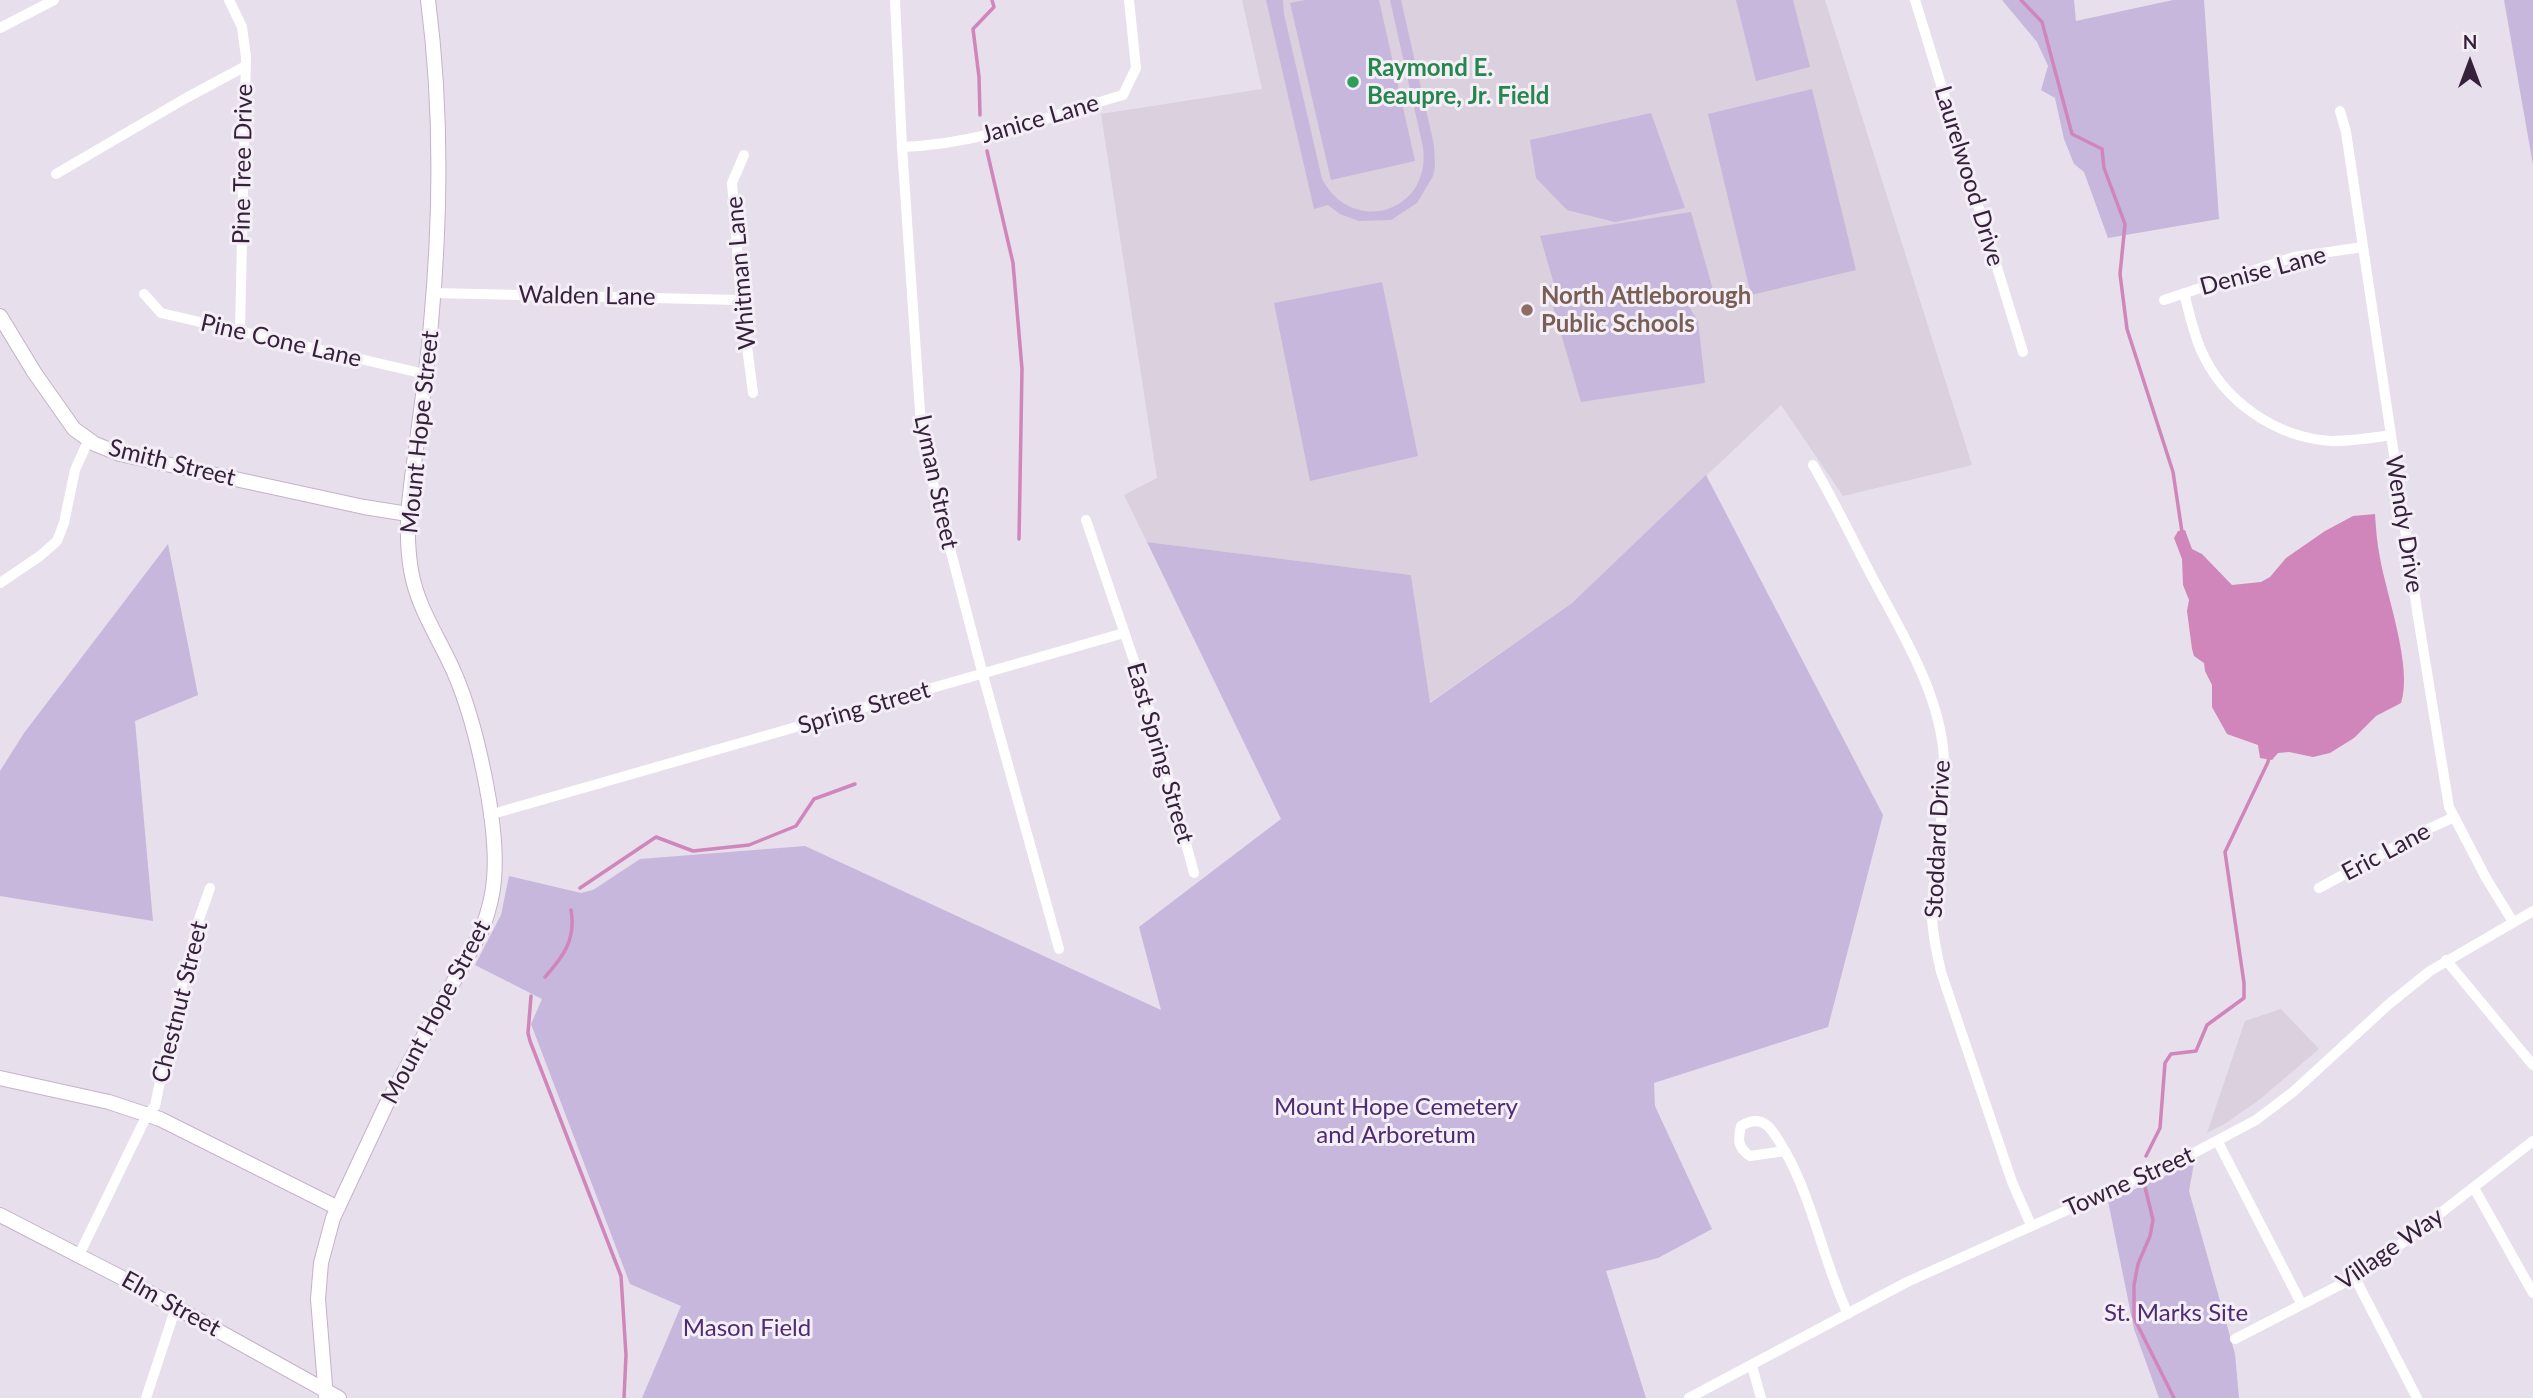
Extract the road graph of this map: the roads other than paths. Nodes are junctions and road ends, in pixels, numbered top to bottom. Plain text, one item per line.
1 (54, 0) edge
2 (229, 0) edge
3 (428, 0) edge
4 (1129, 0) edge
5 (1915, 0) edge
6 (895, 1) edge
7 (0, 28) edge
8 (244, 67) junction
9 (2340, 111) dead end
10 (902, 146) junction
11 (744, 155) dead end
12 (56, 174) dead end
13 (2363, 247) junction
14 (433, 293) junction
15 (2184, 293) junction
16 (144, 294) dead end
17 (741, 300) junction
18 (2164, 300) dead end
19 (0, 316) edge
20 (240, 331) junction
21 (2023, 352) dead end
22 (425, 374) junction
23 (753, 393) dead end
24 (2391, 435) junction
25 (89, 439) junction
26 (1814, 465) dead end
27 (408, 513) junction
28 (1086, 520) dead end
29 (0, 583) edge
30 (1124, 633) junction
31 (983, 675) junction
32 (489, 815) junction
33 (2454, 817) junction
34 (1194, 873) dead end
35 (210, 888) dead end
36 (2319, 888) dead end
37 (2533, 911) edge
38 (2513, 922) junction
39 (1059, 949) dead end
40 (2446, 960) junction
41 (2533, 1065) edge
42 (0, 1078) edge
43 (147, 1115) junction
44 (2533, 1141) edge
45 (2218, 1142) junction
46 (1785, 1151) junction
47 (2474, 1188) junction
48 (338, 1208) junction
49 (0, 1214) edge
50 (2031, 1225) junction
51 (79, 1255) junction
52 (2355, 1278) junction
53 (2533, 1293) edge
54 (2301, 1303) junction
55 (176, 1307) junction
56 (1848, 1314) junction
57 (2235, 1339) dead end
58 (1752, 1366) junction
59 (326, 1394) edge
60 (146, 1398) edge
61 (339, 1398) edge
62 (1689, 1398) edge
63 (1761, 1398) edge
64 (2417, 1398) edge

1 - 7 street
2 - 8 street, Pine Tree Drive
3 - 14 street, Mount Hope Street
4 - 10 street, Janice Lane
5 - 21 street, Laurelwood Drive
6 - 10 street, Lyman Street
8 - 12 street
8 - 20 street, Pine Tree Drive
9 - 13 street, Wendy Drive
10 - 31 street, Lyman Street
11 - 17 street, Whitman Lane
13 - 15 street, Denise Lane
13 - 24 street, Wendy Drive
14 - 17 street, Walden Lane
14 - 22 street, Mount Hope Street
15 - 18 street, Denise Lane
15 - 24 street
16 - 20 street, Pine Cone Lane
17 - 23 street, Whitman Lane
19 - 25 street, Smith Street
20 - 22 street, Pine Cone Lane
22 - 27 street, Mount Hope Street
24 - 33 street, Wendy Drive
25 - 27 street, Smith Street
25 - 29 street
26 - 50 street, Stoddard Drive
27 - 32 street, Mount Hope Street
28 - 30 street
30 - 31 street, Spring Street
30 - 34 street, East Spring Street
31 - 32 street, Spring Street
31 - 39 street, Lyman Street
32 - 48 street, Mount Hope Street
33 - 36 street, Eric Lane
33 - 38 street, Wendy Drive
35 - 43 street, Chestnut Street
37 - 38 street, Towne Street
38 - 40 street, Towne Street
40 - 41 street
40 - 45 street, Towne Street
42 - 43 street, Chestnut Street
43 - 48 street, Chestnut Street
43 - 51 street
44 - 47 street, Village Way
45 - 50 street, Towne Street
45 - 54 street
46 - 46 street
46 - 56 street
47 - 52 street, Village Way
47 - 53 street
48 - 59 street, Mount Hope Street
49 - 51 street, Elm Street
50 - 56 street, Towne Street
51 - 55 street, Elm Street
52 - 54 street, Village Way
52 - 64 street
54 - 57 street, Village Way
55 - 59 street, Elm Street
55 - 60 street
56 - 58 street, Towne Street
58 - 62 street, Towne Street
58 - 63 street
59 - 61 street, Elm Street

